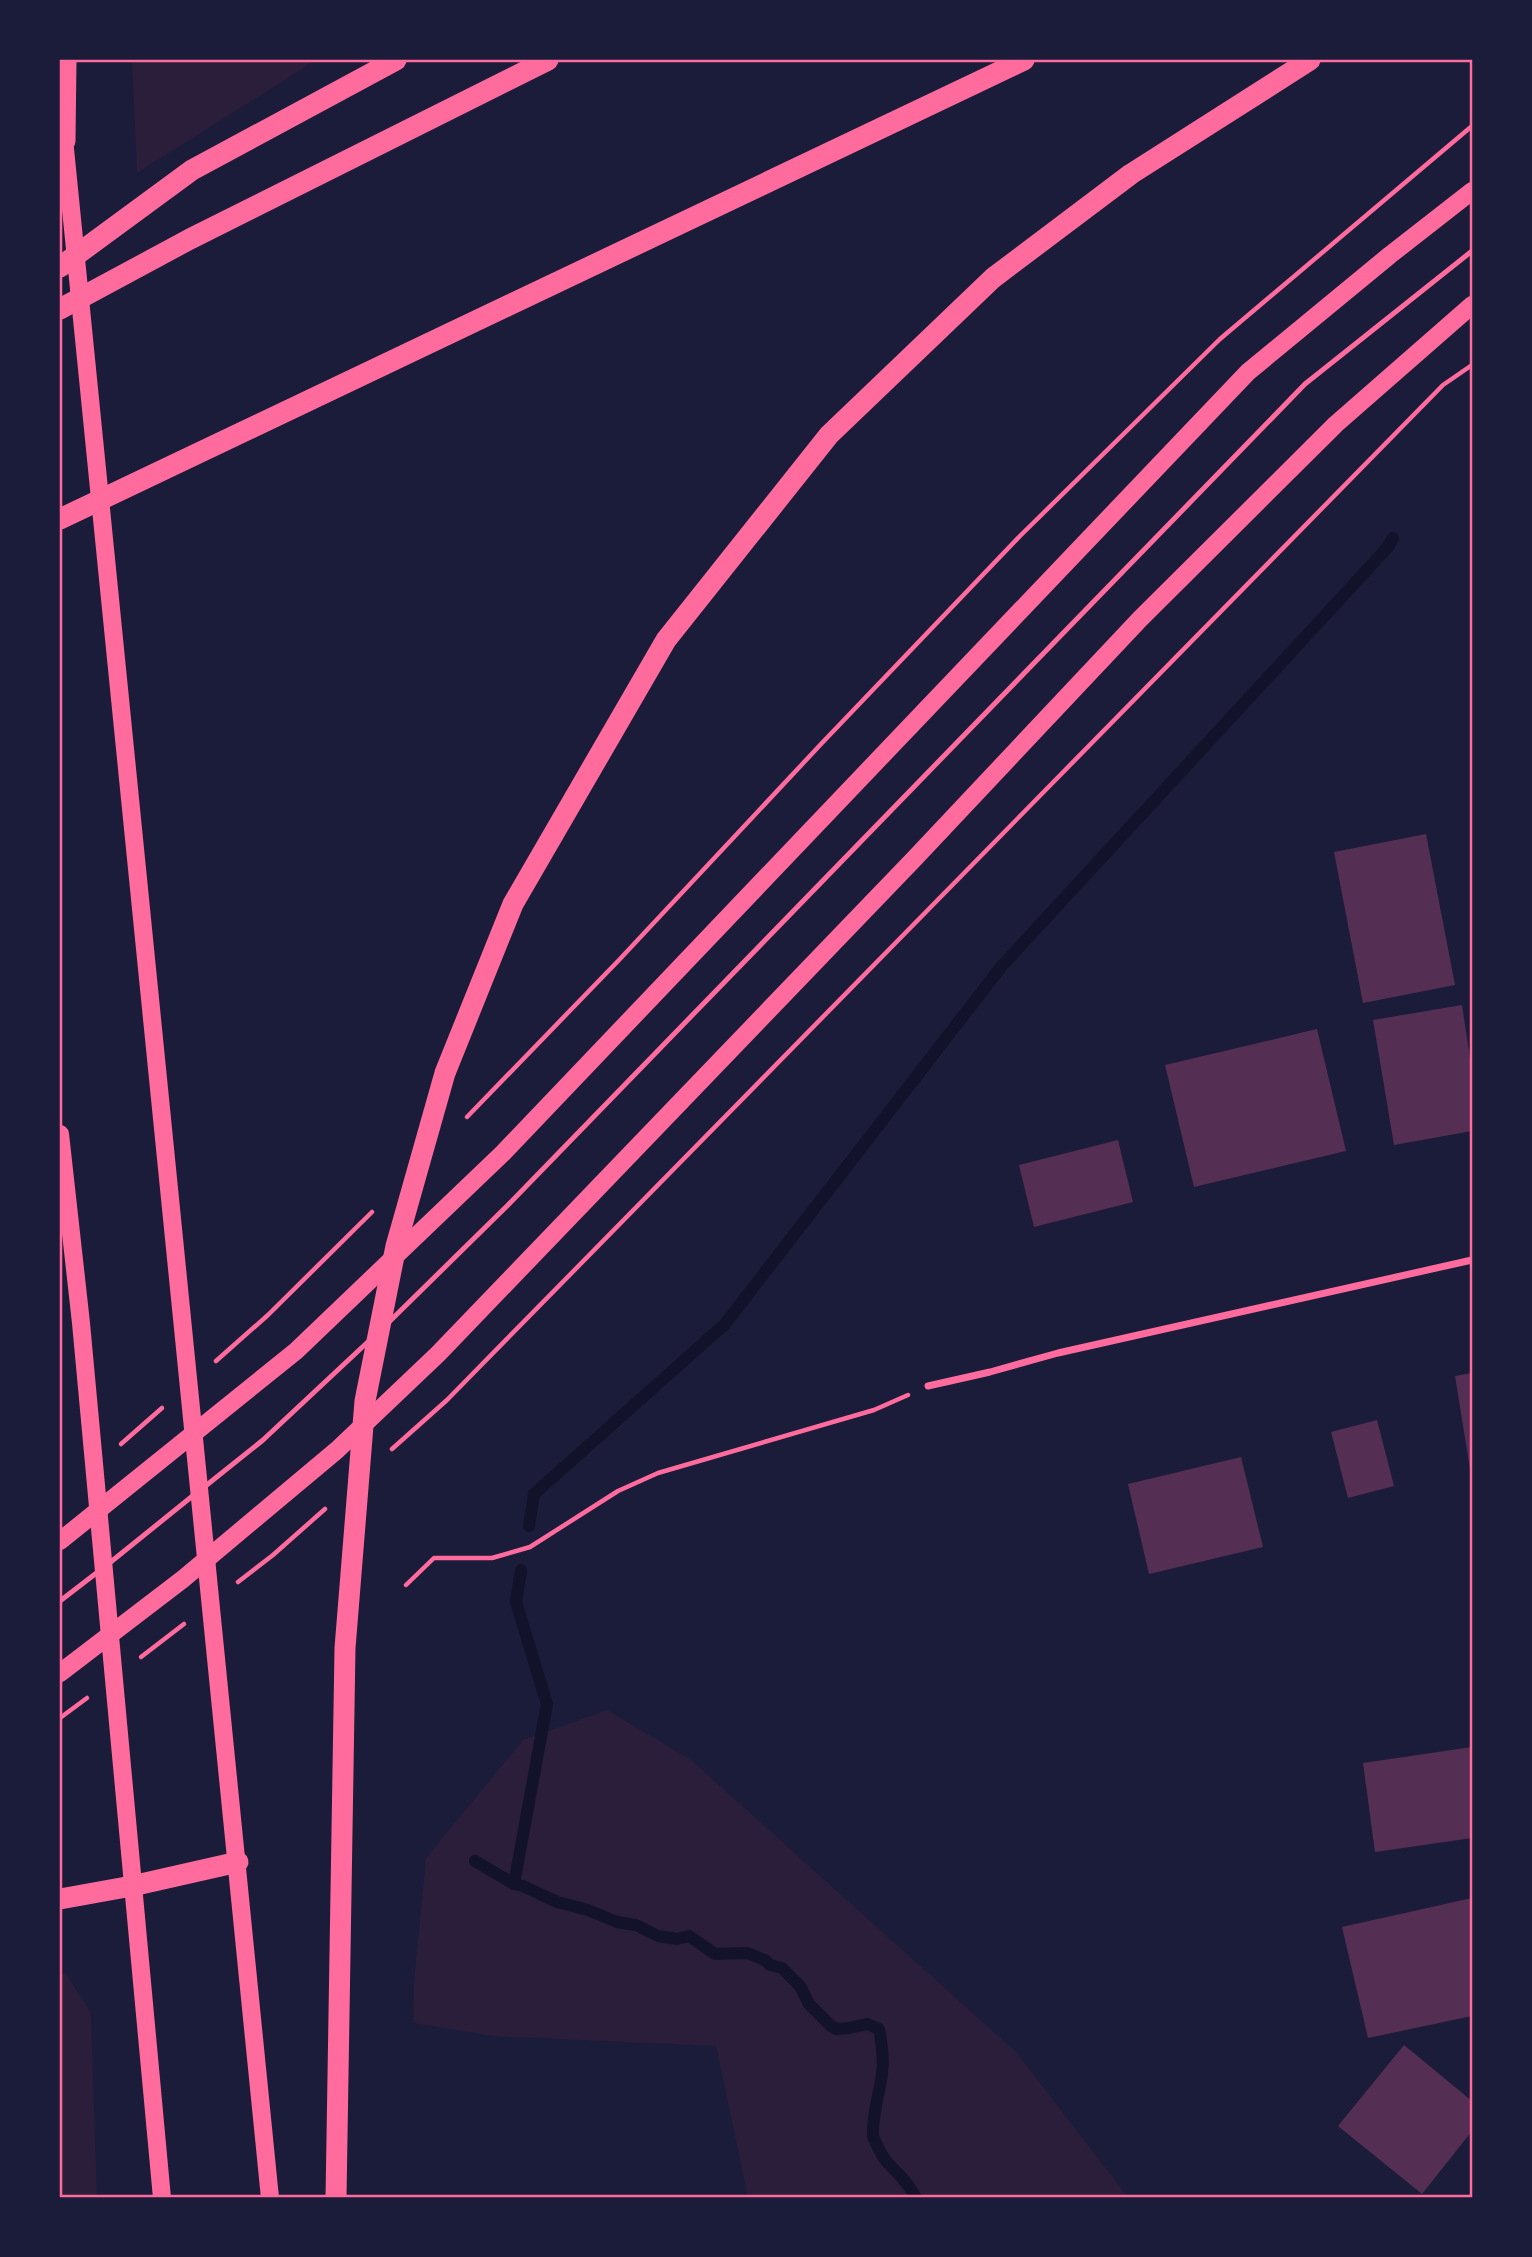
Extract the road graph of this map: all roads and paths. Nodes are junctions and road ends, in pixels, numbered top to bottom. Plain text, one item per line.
1 (66, 60) edge
2 (396, 60) edge
3 (548, 60) edge
4 (1024, 60) edge
5 (1310, 60) edge
6 (60, 99) edge
7 (1472, 126) edge
8 (65, 141) junction
9 (1472, 191) edge
10 (1472, 251) edge
11 (60, 267) edge
12 (1472, 305) edge
13 (60, 309) edge
14 (1472, 365) edge
15 (61, 519) edge
16 (466, 1118) dead end
17 (60, 1133) edge
18 (377, 1206) dead end
19 (1472, 1260) edge
20 (210, 1366) dead end
21 (928, 1385) joint
22 (170, 1402) dead end
23 (120, 1446) dead end
24 (386, 1455) dead end
25 (334, 1500) dead end
26 (60, 1541) edge
27 (406, 1585) dead end
28 (230, 1588) dead end
29 (60, 1601) edge
30 (188, 1621) dead end
31 (135, 1661) dead end
32 (60, 1672) edge
33 (93, 1694) dead end
34 (60, 1718) edge
35 (238, 1862) junction
36 (132, 1886) junction
37 (60, 1899) edge
38 (162, 2197) edge
39 (270, 2197) edge
40 (336, 2197) edge

1 - 8 highway
2 - 11 highway
3 - 13 highway
4 - 15 highway
5 - 40 highway
6 - 8 main road
7 - 16 path
8 - 35 main road
9 - 26 main road
10 - 29 lane
12 - 32 main road
14 - 24 path
17 - 36 main road
18 - 20 path
19 - 21 street
21 - 27 path
22 - 23 path
25 - 28 path
30 - 31 path
33 - 34 path
35 - 36 highway
35 - 39 main road
36 - 37 highway
36 - 38 main road

